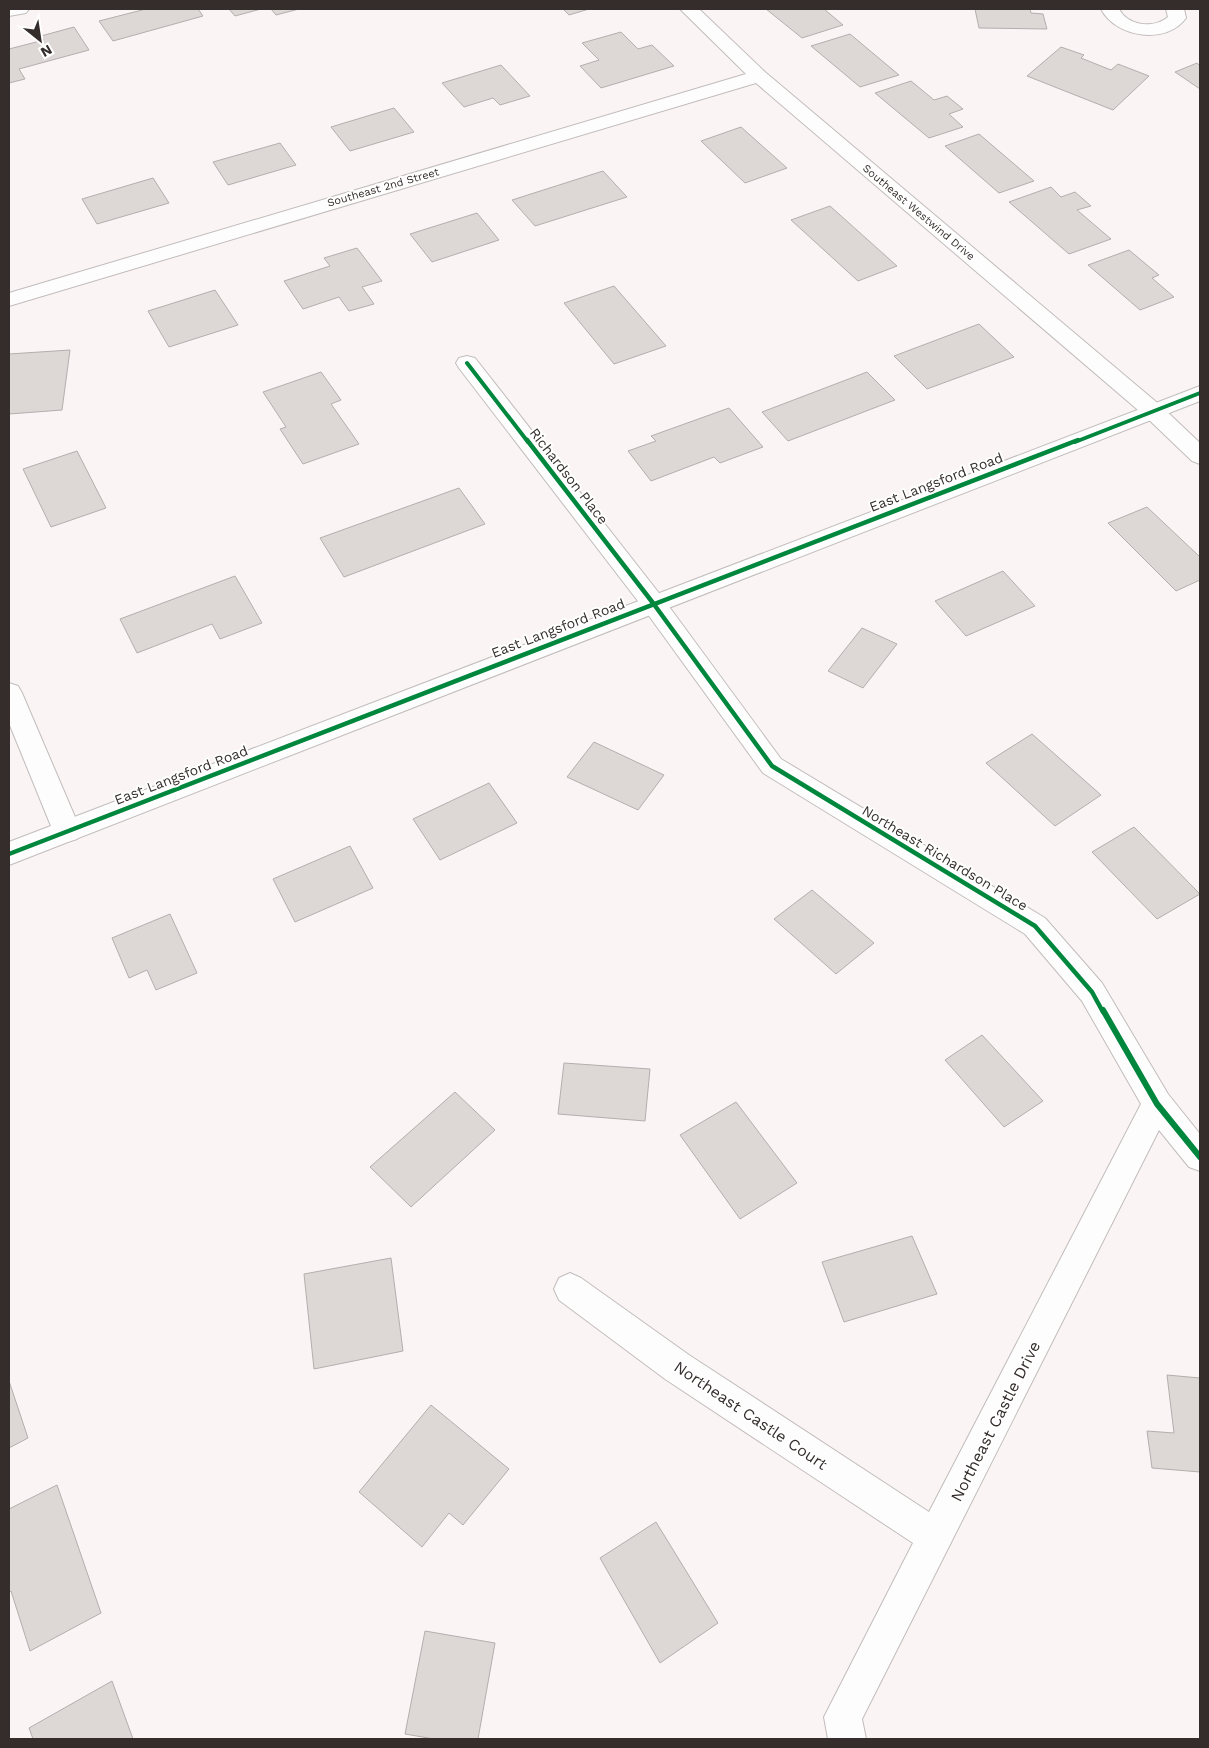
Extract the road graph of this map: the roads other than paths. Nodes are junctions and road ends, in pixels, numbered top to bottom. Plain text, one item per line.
1 (20, 9) edge
2 (689, 9) edge
3 (1110, 9) edge
4 (1175, 9) edge
5 (9, 11) edge
6 (759, 76) junction
7 (9, 300) edge
8 (467, 363) dead end
9 (1200, 393) edge
10 (1153, 411) junction
11 (1200, 456) edge
12 (653, 603) junction
13 (9, 693) edge
14 (67, 831) junction
15 (9, 854) edge
16 (1157, 1104) junction
17 (1200, 1157) edge
18 (570, 1289) dead end
19 (936, 1537) junction
20 (847, 1739) edge

1 - 5 street
2 - 6 street, Southeast Westwind Drive
3 - 4 street
6 - 7 street, Southeast 2nd Street
6 - 10 street, Southeast Westwind Drive
8 - 12 street, Richardson Place
9 - 10 street, East Langsford Road
10 - 11 street, Southeast Westwind Drive
10 - 12 street, East Langsford Road
12 - 14 street, East Langsford Road
12 - 16 street, Northeast Richardson Place
13 - 14 street
14 - 15 street, East Langsford Road
16 - 17 street, Northeast Richardson Place
16 - 19 street, Northeast Castle Drive
18 - 19 street, Northeast Castle Court
19 - 20 street, Northeast Castle Drive

